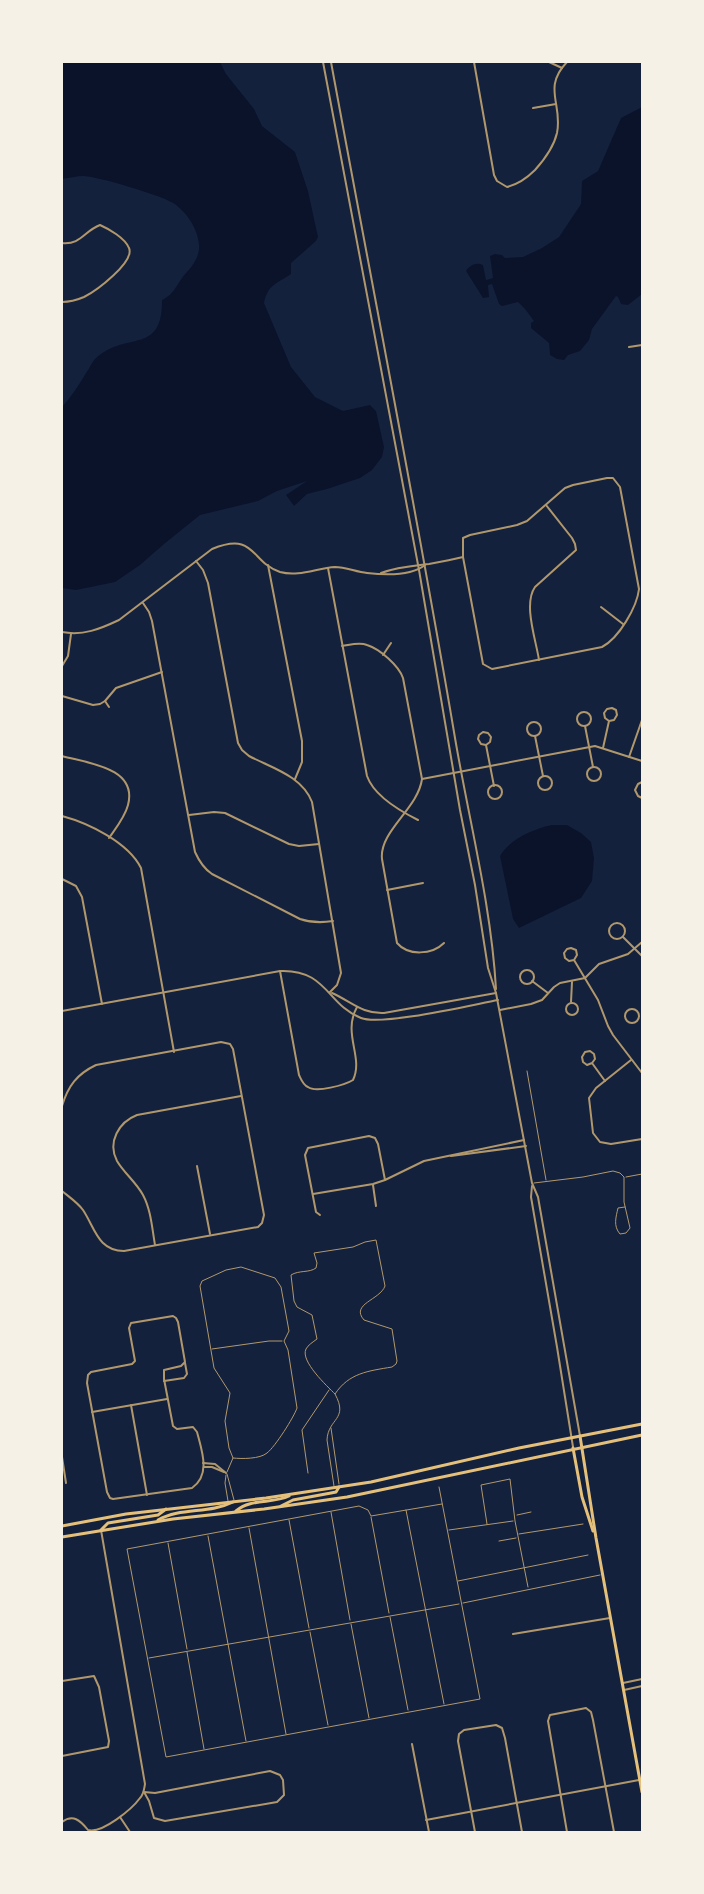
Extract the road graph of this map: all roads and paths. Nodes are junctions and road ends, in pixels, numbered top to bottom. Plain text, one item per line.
1 (323, 62) edge
2 (331, 62) edge
3 (474, 62) edge
4 (549, 62) edge
5 (567, 62) edge
6 (562, 68) junction
7 (556, 104) junction
8 (533, 108) dead end
9 (62, 243) edge
10 (366, 254) junction
11 (359, 255) junction
12 (62, 302) edge
13 (376, 305) junction
14 (369, 306) junction
15 (642, 345) edge
16 (629, 347) dead end
17 (409, 482) junction
18 (402, 483) junction
19 (546, 505) junction
20 (463, 557) junction
21 (196, 561) junction
22 (417, 564) junction
23 (268, 565) junction
24 (425, 565) junction
25 (327, 568) junction
26 (418, 570) junction
27 (379, 574) junction
28 (641, 589) edge
29 (142, 603) junction
30 (601, 607) dead end
31 (623, 624) junction
32 (62, 632) edge
33 (71, 634) junction
34 (391, 643) dead end
35 (342, 646) junction
36 (383, 655) junction
37 (539, 660) junction
38 (62, 666) edge
39 (162, 672) junction
40 (62, 696) edge
41 (105, 701) junction
42 (109, 708) dead end
43 (642, 720) edge
44 (609, 721) junction
45 (585, 726) junction
46 (535, 736) junction
47 (486, 745) junction
48 (589, 747) junction
49 (603, 748) junction
50 (62, 756) edge
51 (539, 756) junction
52 (629, 757) junction
53 (642, 761) edge
54 (490, 766) junction
55 (593, 767) junction
56 (461, 771) junction
57 (453, 773) junction
58 (543, 776) junction
59 (295, 779) junction
60 (422, 779) junction
61 (642, 782) edge
62 (494, 786) junction
63 (642, 798) edge
64 (405, 813) junction
65 (189, 815) junction
66 (62, 816) edge
67 (418, 820) dead end
68 (110, 838) junction
69 (320, 844) junction
70 (62, 879) edge
71 (423, 883) dead end
72 (387, 890) junction
73 (333, 921) junction
74 (622, 936) junction
75 (642, 942) edge
76 (444, 943) dead end
77 (636, 949) junction
78 (642, 956) edge
79 (574, 960) junction
80 (280, 971) junction
81 (585, 978) junction
82 (532, 981) junction
83 (572, 982) junction
84 (330, 992) junction
85 (163, 993) junction
86 (496, 993) junction
87 (548, 993) junction
88 (498, 1000) junction
89 (571, 1002) junction
90 (102, 1004) junction
91 (357, 1007) junction
92 (500, 1010) junction
93 (62, 1011) edge
94 (353, 1015) junction
95 (626, 1019) joint
96 (174, 1052) junction
97 (631, 1060) junction
98 (592, 1064) junction
99 (527, 1071) dead end
100 (642, 1073) edge
101 (605, 1081) junction
102 (241, 1096) junction
103 (62, 1106) edge
104 (642, 1138) edge
105 (525, 1140) junction
106 (526, 1146) junction
107 (449, 1156) junction
108 (197, 1166) dead end
109 (642, 1174) edge
110 (624, 1177) junction
111 (385, 1180) junction
112 (546, 1182) junction
113 (532, 1183) junction
114 (373, 1184) junction
115 (62, 1191) edge
116 (313, 1194) junction
117 (376, 1206) dead end
118 (625, 1207) junction
119 (320, 1215) dead end
120 (210, 1235) junction
121 (155, 1245) junction
122 (284, 1341) junction
123 (211, 1350) junction
124 (185, 1362) junction
125 (164, 1382) junction
126 (330, 1389) junction
127 (335, 1394) junction
128 (168, 1399) junction
129 (131, 1405) junction
130 (92, 1412) junction
131 (642, 1424) edge
132 (331, 1426) junction
133 (642, 1435) edge
134 (580, 1436) junction
135 (572, 1438) junction
136 (582, 1447) junction
137 (573, 1448) junction
138 (62, 1457) edge
139 (233, 1458) junction
140 (203, 1463) junction
141 (204, 1467) junction
142 (226, 1473) junction
143 (308, 1473) dead end
144 (66, 1483) dead end
145 (340, 1487) junction
146 (439, 1487) dead end
147 (334, 1488) junction
148 (293, 1494) junction
149 (147, 1495) junction
150 (234, 1501) junction
151 (228, 1502) junction
152 (442, 1504) junction
153 (280, 1507) junction
154 (167, 1508) junction
155 (406, 1510) junction
156 (236, 1512) junction
157 (331, 1512) junction
158 (531, 1512) dead end
159 (515, 1515) junction
160 (371, 1516) junction
161 (289, 1519) junction
162 (157, 1521) junction
163 (515, 1521) junction
164 (488, 1524) junction
165 (583, 1524) dead end
166 (62, 1526) edge
167 (249, 1526) junction
168 (101, 1530) junction
169 (447, 1530) junction
170 (208, 1534) junction
171 (518, 1534) junction
172 (62, 1537) edge
173 (518, 1538) junction
174 (596, 1538) junction
175 (167, 1541) junction
176 (499, 1541) dead end
177 (588, 1555) dead end
178 (524, 1567) junction
179 (603, 1574) junction
180 (456, 1581) junction
181 (529, 1589) junction
182 (460, 1603) junction
183 (425, 1609) junction
184 (390, 1616) junction
185 (611, 1618) junction
186 (351, 1622) junction
187 (310, 1630) junction
188 (513, 1634) dead end
189 (269, 1637) junction
190 (228, 1644) junction
191 (187, 1651) junction
192 (147, 1658) junction
193 (642, 1679) edge
194 (62, 1681) edge
195 (623, 1683) junction
196 (642, 1686) edge
197 (624, 1690) junction
198 (444, 1706) junction
199 (408, 1712) junction
200 (369, 1720) junction
201 (328, 1727) junction
202 (287, 1735) junction
203 (246, 1743) junction
204 (412, 1744) dead end
205 (205, 1750) junction
206 (62, 1756) edge
207 (640, 1780) junction
208 (606, 1786) junction
209 (144, 1792) junction
210 (642, 1792) edge
211 (561, 1795) junction
212 (517, 1803) junction
213 (472, 1811) junction
214 (120, 1817) junction
215 (426, 1820) junction
216 (62, 1822) edge
217 (130, 1833) edge
218 (429, 1833) edge
219 (475, 1833) edge
220 (522, 1833) edge
221 (567, 1833) edge
222 (614, 1833) edge

1 - 11 street
2 - 10 street
3 - 7 street
4 - 6 street
5 - 6 street
6 - 7 street
7 - 8 street
9 - 12 street
10 - 11 street
10 - 13 street
11 - 14 street
13 - 14 street
13 - 17 street
14 - 18 street
15 - 16 street
17 - 18 street
17 - 24 street
18 - 22 street
19 - 20 street
19 - 28 street
19 - 37 street
20 - 24 street
20 - 37 street
21 - 23 street
21 - 29 street
21 - 59 street
22 - 24 street
22 - 26 street
22 - 27 street
23 - 25 street
23 - 59 street
24 - 26 street
24 - 56 street
25 - 27 street
25 - 35 street
26 - 27 street
26 - 57 street
28 - 31 street
29 - 33 street
29 - 39 street
30 - 31 street
31 - 37 street
32 - 33 street
33 - 38 street
34 - 36 street
35 - 36 street
35 - 64 street
36 - 60 street
39 - 41 street
39 - 65 street
40 - 41 street
41 - 42 street
43 - 52 street
44 - 44 street
44 - 49 street
45 - 45 street
45 - 48 street
46 - 46 street
46 - 51 street
47 - 47 street
47 - 54 street
48 - 49 street
48 - 51 street
48 - 55 street
49 - 52 street
50 - 68 street
51 - 54 street
51 - 58 street
52 - 53 street
54 - 56 street
54 - 62 street
55 - 55 street
56 - 57 street
56 - 86 street
57 - 60 street
57 - 86 street
58 - 58 street
59 - 69 street
60 - 64 street
61 - 63 street
62 - 62 street
64 - 67 street
64 - 72 street
65 - 69 street
65 - 73 street
66 - 68 street
68 - 85 street
69 - 73 street
70 - 90 street
71 - 72 street
72 - 76 street
73 - 84 street
74 - 74 street
74 - 77 street
75 - 77 street
77 - 78 street
77 - 81 street
79 - 79 street
79 - 81 street
80 - 84 street
80 - 85 street
80 - 94 street
81 - 83 street
81 - 97 street
82 - 82 street
82 - 87 street
83 - 87 street
83 - 89 street
84 - 91 street
84 - 94 street
85 - 90 street
85 - 96 street
86 - 88 street
86 - 91 street
87 - 92 street
88 - 92 street
88 - 94 street
89 - 89 street
90 - 93 street
91 - 94 street
92 - 105 street
95 - 95 street
96 - 102 street
96 - 103 street
97 - 100 street
97 - 101 street
98 - 98 street
98 - 101 street
99 - 112 lane
101 - 104 street
102 - 120 street
102 - 121 street
105 - 106 street
105 - 107 street
106 - 107 street
106 - 113 street
107 - 111 street
108 - 120 street
109 - 110 lane
110 - 112 lane
110 - 118 lane
111 - 114 street
111 - 116 street
112 - 113 lane
113 - 134 street
113 - 135 street
114 - 116 street
114 - 117 street
115 - 121 street
116 - 119 street
118 - 118 lane
120 - 121 street
122 - 123 lane
122 - 123 lane
122 - 139 lane
123 - 139 lane
124 - 125 street
124 - 125 street
124 - 130 street
125 - 128 street
126 - 127 lane
126 - 127 lane
126 - 143 lane
127 - 132 lane
128 - 129 street
128 - 140 street
129 - 130 street
129 - 149 street
130 - 149 street
131 - 134 main road
132 - 145 lane
132 - 147 lane
133 - 136 main road
134 - 135 main road
134 - 136 main road
135 - 137 street
135 - 145 main road
136 - 137 main road
136 - 174 main road
137 - 153 main road
137 - 174 main road
138 - 144 street
139 - 142 lane
140 - 141 street
140 - 142 street
141 - 142 street
141 - 149 street
142 - 150 lane
142 - 151 lane
145 - 147 main road
145 - 153 main road
146 - 152 lane
147 - 148 main road
148 - 150 main road
148 - 156 main road
150 - 151 main road
150 - 162 main road
151 - 154 main road
152 - 155 lane
152 - 169 lane
153 - 156 main road
154 - 166 main road
154 - 168 main road
155 - 160 lane
155 - 183 lane
156 - 162 main road
157 - 160 lane
157 - 161 lane
157 - 186 lane
158 - 159 lane
159 - 163 lane
159 - 164 lane
160 - 184 lane
161 - 167 lane
161 - 187 lane
162 - 168 main road
163 - 164 lane
163 - 171 lane
164 - 169 lane
165 - 171 lane
167 - 170 lane
167 - 189 lane
168 - 172 main road
168 - 209 street
169 - 180 lane
170 - 175 lane
170 - 190 lane
171 - 173 lane
173 - 176 lane
173 - 178 lane
174 - 179 main road
175 - 191 lane
175 - 192 lane
177 - 178 lane
178 - 180 lane
178 - 181 lane
179 - 181 lane
179 - 185 main road
180 - 182 lane
181 - 182 lane
182 - 183 lane
182 - 198 lane
183 - 184 lane
183 - 198 lane
184 - 186 lane
184 - 199 lane
185 - 188 street
185 - 195 main road
186 - 187 lane
186 - 200 lane
187 - 189 lane
187 - 201 lane
189 - 190 lane
189 - 202 lane
190 - 191 lane
190 - 203 lane
191 - 192 lane
191 - 205 lane
192 - 205 lane
193 - 195 street
194 - 206 street
195 - 197 main road
196 - 197 street
197 - 207 main road
198 - 199 lane
199 - 200 lane
200 - 201 lane
201 - 202 lane
202 - 203 lane
203 - 205 lane
204 - 215 street
207 - 208 street
207 - 210 main road
208 - 211 street
208 - 211 street
208 - 222 street
209 - 209 street
209 - 214 street
211 - 212 street
211 - 221 street
212 - 213 street
212 - 213 street
212 - 220 street
213 - 215 street
213 - 219 street
214 - 216 street
214 - 217 street
215 - 218 street

